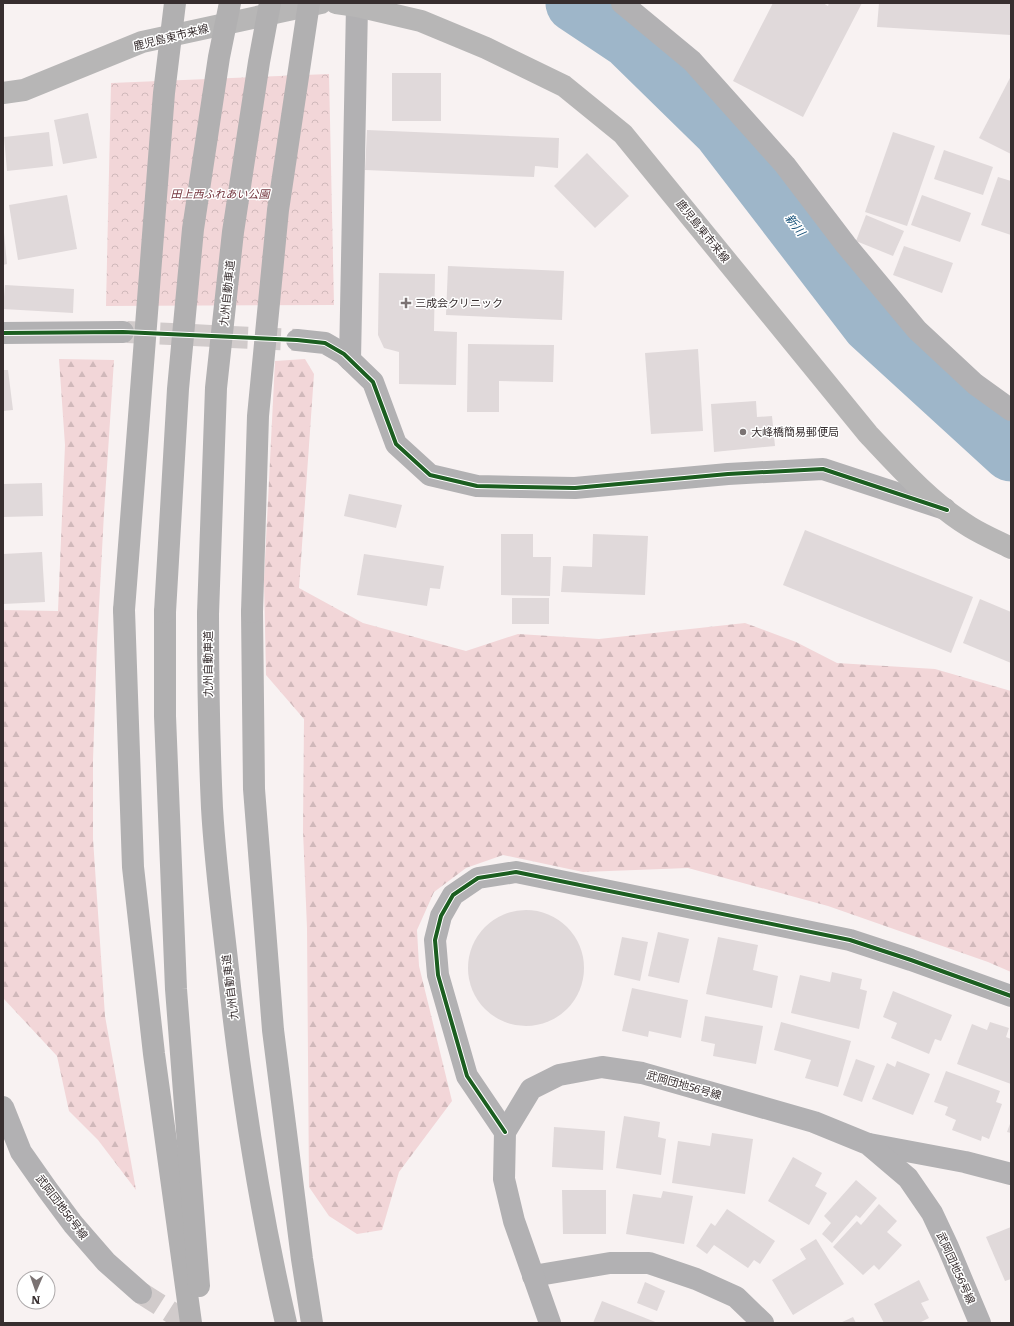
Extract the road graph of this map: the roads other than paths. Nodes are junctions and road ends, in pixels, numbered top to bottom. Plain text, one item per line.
1 (175, 3) edge
2 (230, 3) edge
3 (270, 3) edge
4 (309, 3) edge
5 (321, 3) edge
6 (622, 3) edge
7 (346, 4) edge
8 (3, 94) edge
9 (123, 332) tunnel mouth
10 (3, 333) edge
11 (297, 340) tunnel mouth
12 (350, 360) junction
13 (1011, 410) edge
14 (947, 510) junction
15 (1011, 548) edge
16 (1011, 996) edge
17 (3, 1107) edge
18 (505, 1132) junction
19 (868, 1144) junction
20 (1011, 1174) edge
21 (533, 1276) junction
22 (141, 1293) tunnel mouth
23 (191, 1323) edge
24 (201, 1323) edge
25 (286, 1323) edge
26 (312, 1323) edge
27 (550, 1323) edge
28 (764, 1323) edge
29 (980, 1323) edge

1 - 23 highway, bridge
2 - 24 highway, bridge
3 - 25 highway, 九州自動車道, bridge
4 - 26 highway, bridge
5 - 8 main road, 鹿児島東市来線
6 - 13 street
7 - 12 street
7 - 14 main road, 鹿児島東市来線
9 - 10 street
11 - 12 street
12 - 14 street
14 - 15 main road, 鹿児島東市来線
16 - 18 street
17 - 22 street, 武岡団地56号線
18 - 19 street, 武岡団地56号線
18 - 21 street, 武岡団地56号線
19 - 20 street
19 - 29 street, 武岡団地56号線
21 - 27 street, 武岡団地56号線
21 - 28 street

